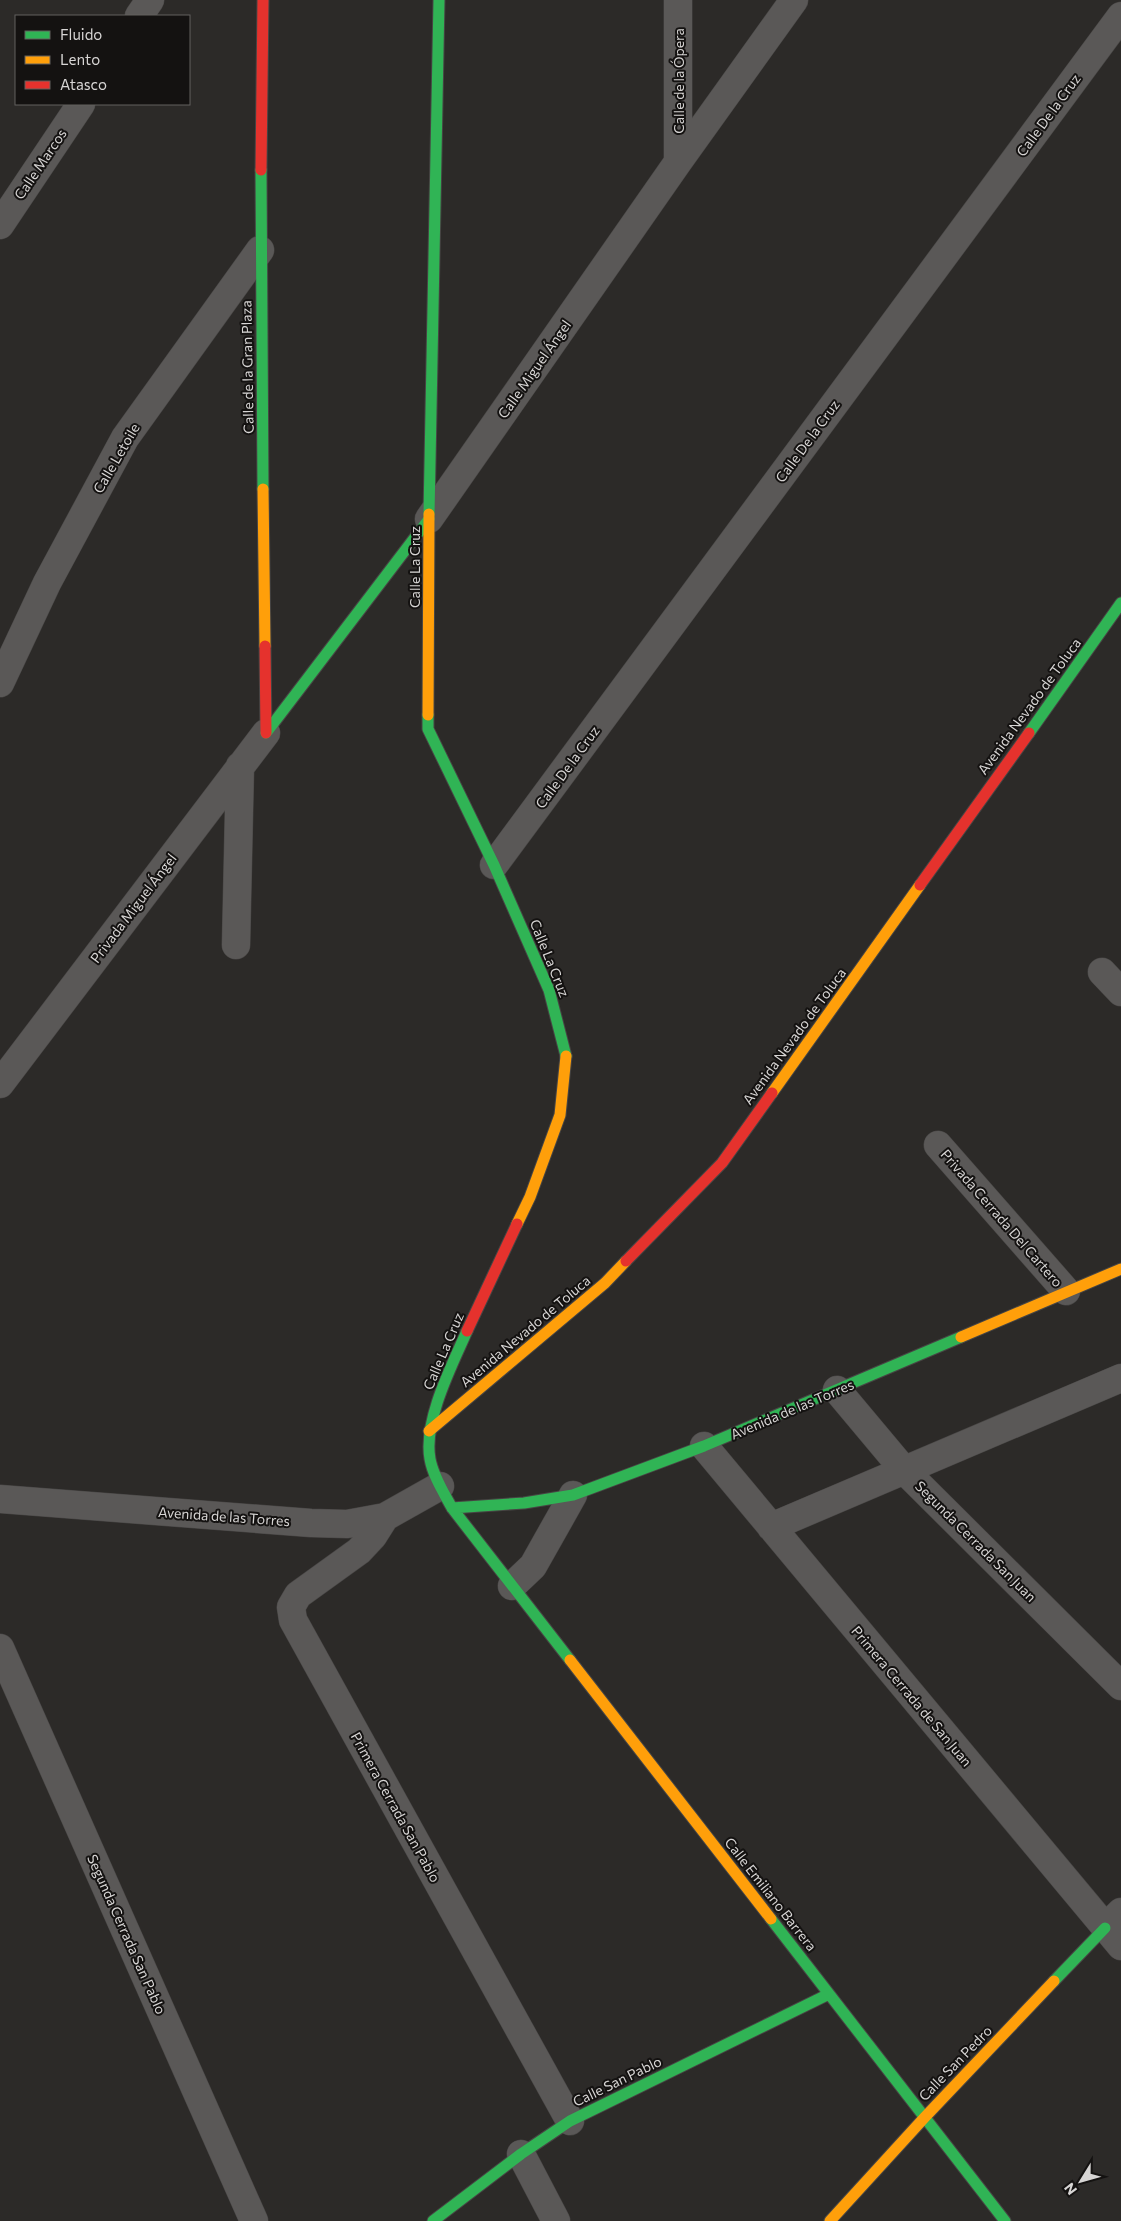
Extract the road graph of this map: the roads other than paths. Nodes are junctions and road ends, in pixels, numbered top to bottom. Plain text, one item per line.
1 (150, 0) edge
2 (263, 0) edge
3 (439, 0) edge
4 (678, 0) edge
5 (794, 0) edge
6 (140, 15) edge
7 (1121, 16) edge
8 (80, 105) edge
9 (678, 162) junction
10 (0, 225) edge
11 (260, 250) junction
12 (429, 519) junction
13 (1121, 603) edge
14 (0, 684) edge
15 (266, 734) junction
16 (240, 766) junction
17 (494, 865) junction
18 (236, 944) dead end
19 (1102, 972) dead end
20 (1121, 992) edge
21 (0, 1084) edge
22 (938, 1145) dead end
23 (1121, 1269) edge
24 (1066, 1291) junction
25 (1121, 1378) edge
26 (837, 1390) junction
27 (429, 1431) junction
28 (704, 1446) junction
29 (904, 1470) junction
30 (573, 1495) junction
31 (446, 1497) junction
32 (0, 1499) edge
33 (385, 1517) junction
34 (771, 1526) junction
35 (512, 1586) junction
36 (0, 1648) edge
37 (1121, 1686) edge
38 (1116, 1929) edge
39 (829, 1994) junction
40 (925, 2117) junction
41 (570, 2121) junction
42 (521, 2154) junction
43 (254, 2221) edge
44 (433, 2221) edge
45 (556, 2221) edge
46 (830, 2221) edge
47 (1005, 2221) edge

1 - 6 street
2 - 11 street, Calle de la Gran Plaza
3 - 12 street
4 - 9 street, Calle de la Ópera
5 - 9 street, Calle Miguel Ángel
7 - 17 street, Calle De la Cruz
8 - 10 street, Calle Marcos
9 - 12 street, Calle Miguel Ángel
11 - 14 street, Calle Letoile
11 - 15 street, Calle de la Gran Plaza
12 - 15 street, Calle Miguel Ángel
12 - 17 street, Calle La Cruz
13 - 27 street, Avenida Nevado de Toluca
15 - 16 street, Privada Miguel Ángel
16 - 18 street
16 - 21 street, Privada Miguel Ángel
17 - 27 street, Calle La Cruz
19 - 20 street
22 - 24 street, Privada Cerrada Del Cartero
23 - 24 street, Avenida de las Torres
24 - 26 street, Avenida de las Torres
25 - 29 street
26 - 28 street, Avenida de las Torres
26 - 29 street, Segunda Cerrada San Juan
27 - 31 street, Calle La Cruz
28 - 30 street, Avenida de las Torres
28 - 34 street, Primera Cerrada de San Juan
29 - 34 street
29 - 37 street, Segunda Cerrada San Juan
30 - 31 street, Avenida de las Torres
30 - 35 street
31 - 33 street, Avenida de las Torres
31 - 35 street
32 - 33 street, Avenida de las Torres
33 - 41 street, Primera Cerrada San Pablo
34 - 38 street, Primera Cerrada de San Juan
35 - 39 street, Calle Emiliano Barrera
36 - 43 street, Segunda Cerrada San Pablo
38 - 40 street, Calle San Pedro
39 - 40 street, Calle Emiliano Barrera
39 - 41 street, Calle San Pablo
40 - 46 street, Calle San Pedro
40 - 47 street, Calle Emiliano Barrera
41 - 42 street, Calle San Pablo
42 - 44 street, Calle San Pablo
42 - 45 street

